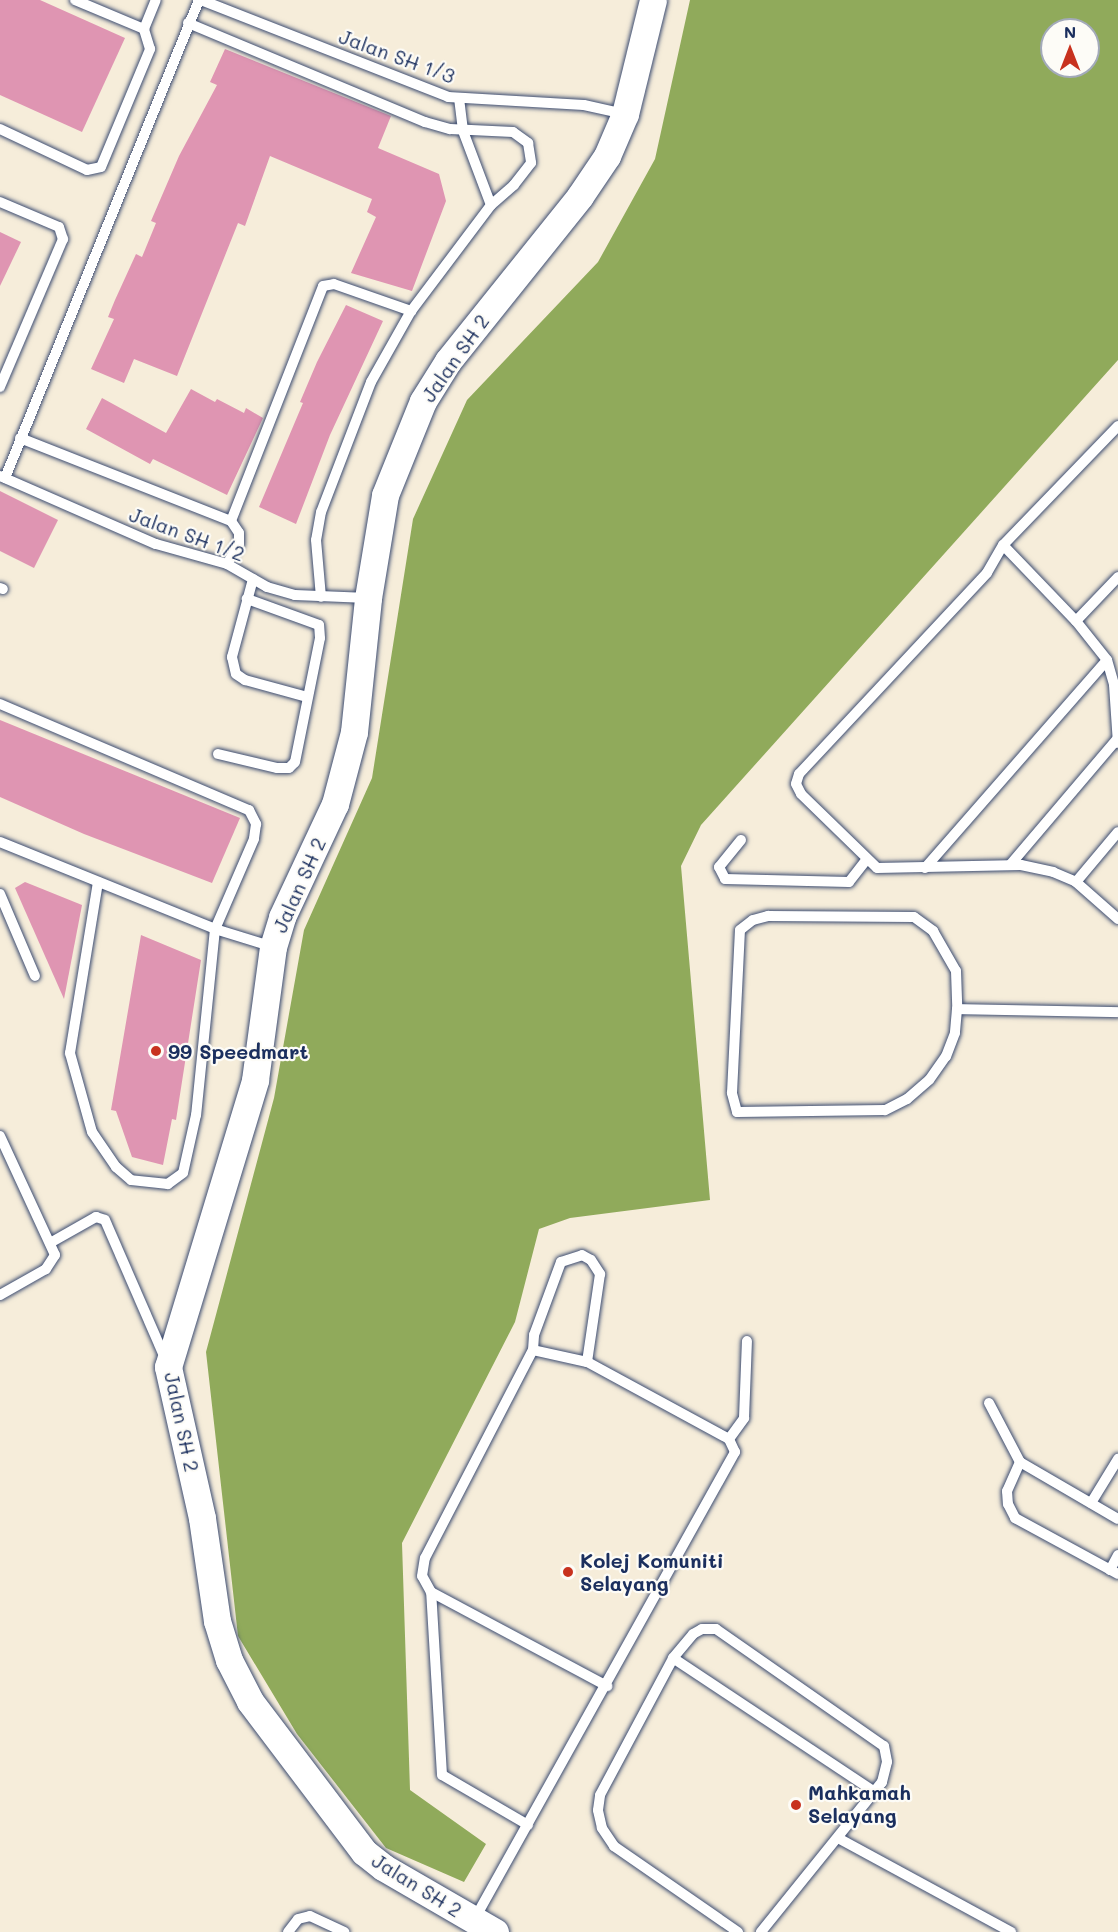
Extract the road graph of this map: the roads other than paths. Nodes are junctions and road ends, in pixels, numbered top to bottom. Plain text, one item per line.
1 (75, 0) edge
2 (156, 0) edge
3 (200, 0) edge
4 (652, 0) edge
5 (189, 23) junction
6 (144, 29) junction
7 (459, 98) junction
8 (625, 114) junction
9 (0, 129) edge
10 (463, 131) junction
11 (0, 202) edge
12 (491, 205) junction
13 (411, 311) junction
14 (3, 372) edge
15 (0, 387) edge
16 (1118, 426) edge
17 (20, 438) junction
18 (3, 477) edge
19 (231, 521) junction
20 (1003, 545) junction
21 (227, 564) junction
22 (1118, 577) edge
23 (253, 579) junction
24 (321, 597) junction
25 (368, 598) junction
26 (247, 599) junction
27 (1076, 621) junction
28 (1107, 660) junction
29 (307, 697) junction
30 (0, 704) edge
31 (1118, 740) edge
32 (218, 754) dead end
33 (1118, 832) edge
34 (741, 840) dead end
35 (0, 842) edge
36 (867, 859) junction
37 (1010, 865) junction
38 (925, 868) junction
39 (98, 882) junction
40 (1076, 882) junction
41 (0, 894) edge
42 (1118, 920) edge
43 (215, 929) junction
44 (273, 947) junction
45 (35, 976) dead end
46 (957, 1009) junction
47 (1118, 1012) edge
48 (0, 1136) edge
49 (50, 1242) junction
50 (0, 1295) edge
51 (747, 1341) dead end
52 (533, 1350) junction
53 (587, 1362) junction
54 (168, 1367) junction
55 (989, 1403) dead end
56 (729, 1439) junction
57 (1118, 1458) edge
58 (1020, 1462) junction
59 (1091, 1503) junction
60 (1118, 1519) edge
61 (1118, 1555) edge
62 (1114, 1572) edge
63 (431, 1592) junction
64 (673, 1658) junction
65 (607, 1686) junction
66 (875, 1792) junction
67 (528, 1825) junction
68 (838, 1838) junction
69 (485, 1926) edge
70 (288, 1932) edge
71 (344, 1932) edge
72 (738, 1932) edge
73 (761, 1932) edge
74 (1011, 1932) edge

1 - 6 lane
2 - 6 lane
3 - 5 lane
3 - 7 lane, Jalan SH 1/3
4 - 8 street, Jalan SH 2
5 - 10 lane
5 - 17 lane
6 - 9 lane
7 - 8 lane, Jalan SH 1/3
7 - 10 lane
8 - 25 street, Jalan SH 2
10 - 12 lane
10 - 12 lane
11 - 14 lane
12 - 13 lane
13 - 19 lane
13 - 24 lane
14 - 15 lane
16 - 20 lane
17 - 18 lane
17 - 19 lane
18 - 21 lane, Jalan SH 1/2
19 - 21 lane
20 - 27 lane
20 - 36 lane
21 - 23 lane, Jalan SH 1/2
22 - 27 lane
23 - 24 lane, Jalan SH 1/2
23 - 26 lane
24 - 25 lane, Jalan SH 1/2
25 - 44 street, Jalan SH 2
26 - 29 lane
26 - 29 lane
27 - 28 lane
28 - 31 lane
28 - 38 lane
29 - 32 lane
30 - 43 lane
31 - 37 lane
33 - 40 lane
34 - 36 lane
35 - 39 lane
36 - 38 lane
37 - 38 lane
37 - 40 lane
39 - 43 lane
39 - 43 lane
40 - 42 lane
41 - 45 lane
43 - 44 lane
44 - 54 street, Jalan SH 2
46 - 46 lane
46 - 47 lane
48 - 49 lane
49 - 50 lane
49 - 54 lane
51 - 56 lane
52 - 53 lane
52 - 53 lane
52 - 63 lane
53 - 56 lane
54 - 69 street, Jalan SH 2
55 - 58 lane
56 - 65 lane
57 - 59 lane
58 - 59 lane
58 - 62 lane
59 - 60 lane
61 - 62 lane
63 - 65 lane
63 - 67 lane
64 - 66 lane
64 - 66 lane
64 - 72 lane
65 - 67 lane
66 - 68 lane
67 - 69 lane
68 - 73 lane
68 - 74 lane
70 - 71 lane

